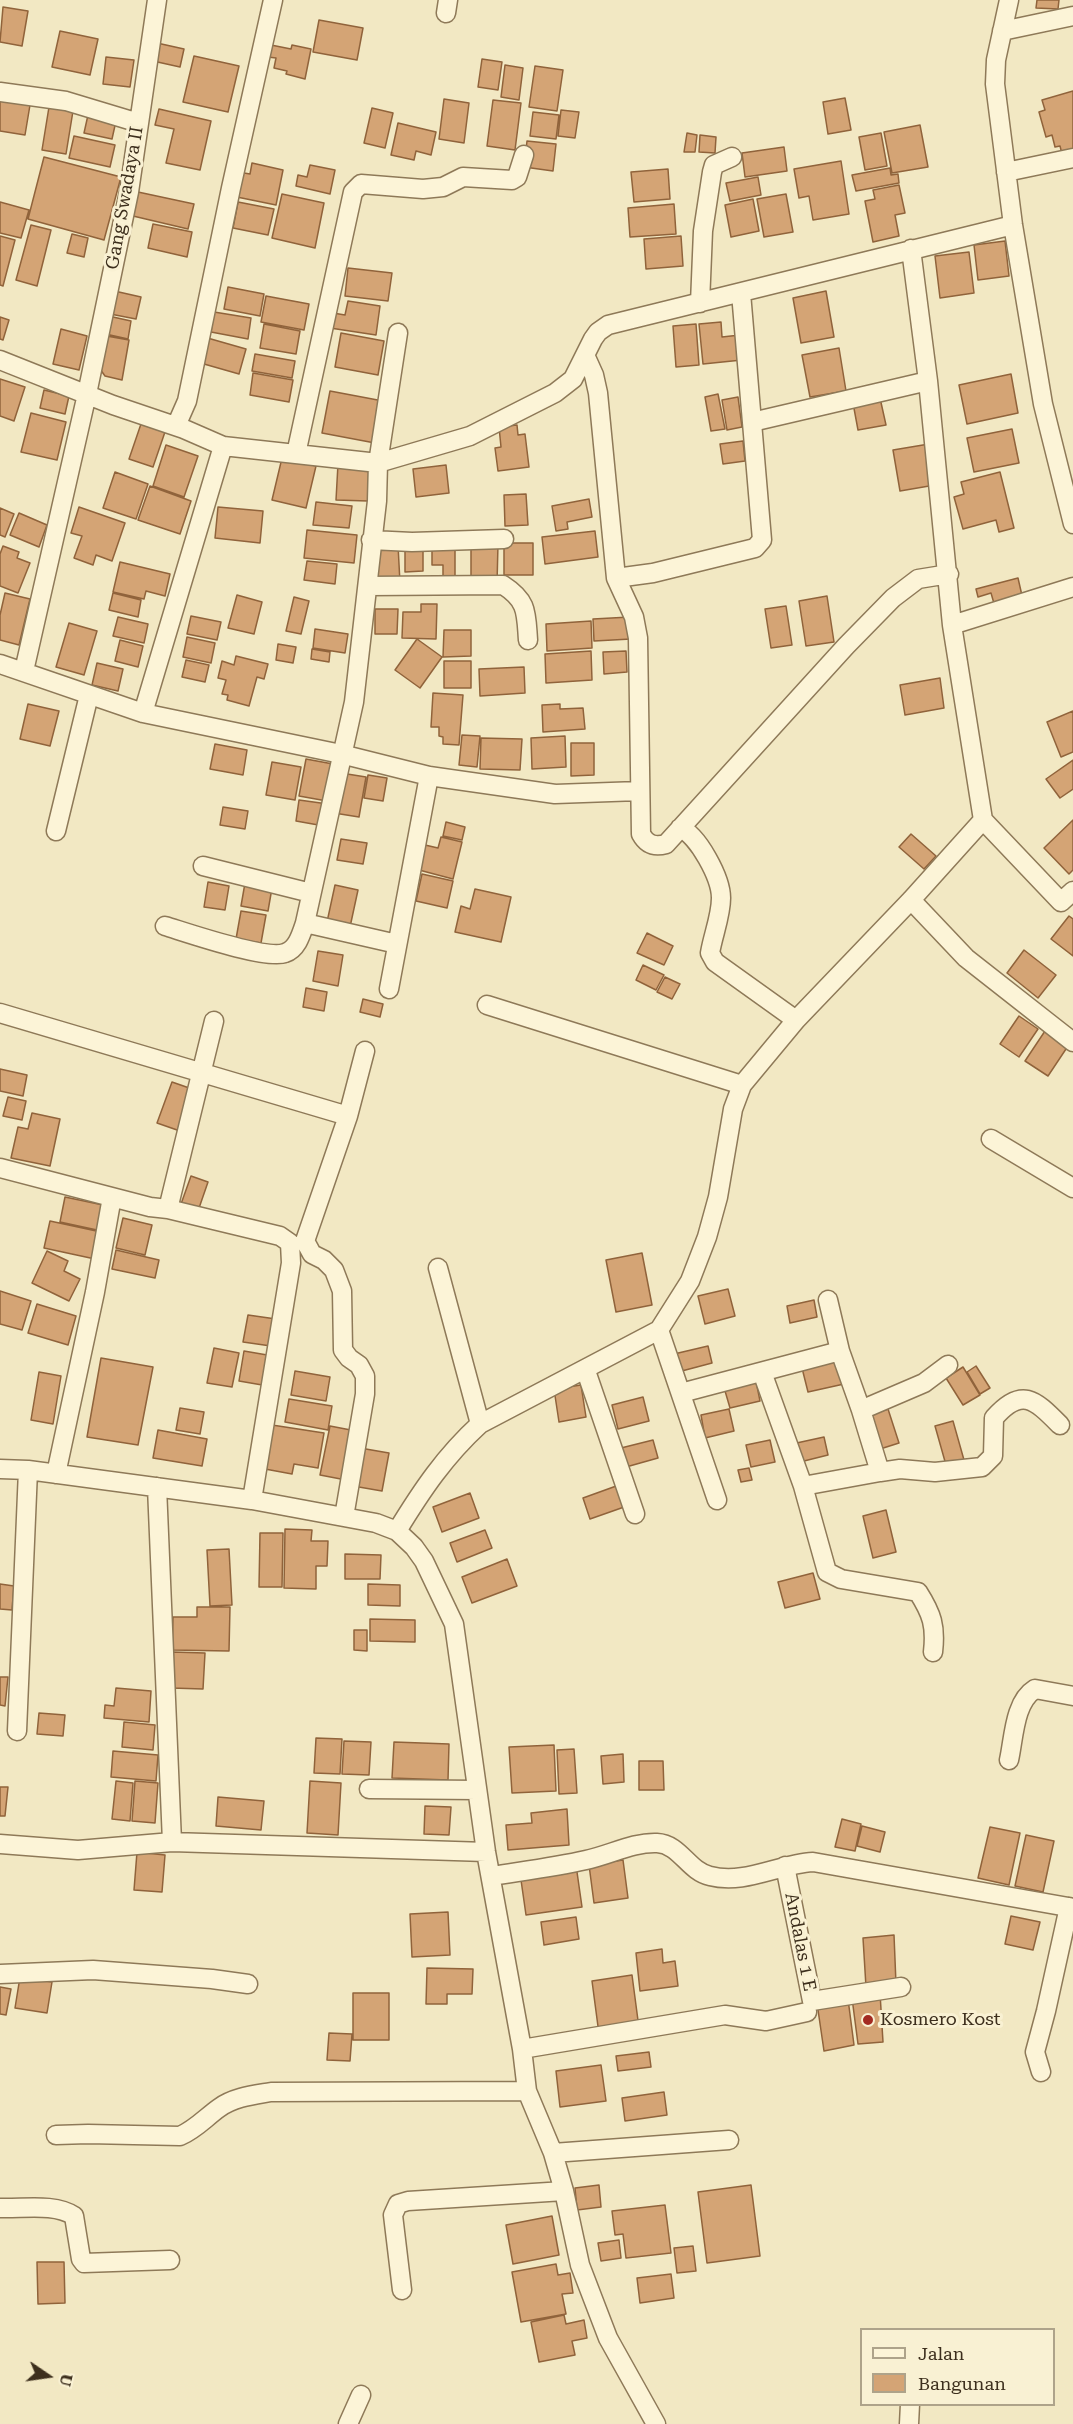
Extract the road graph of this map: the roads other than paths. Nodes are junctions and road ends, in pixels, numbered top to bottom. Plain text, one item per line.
1 (157, 0) edge
2 (273, 0) edge
3 (1009, 0) edge
4 (1073, 16) edge
5 (1002, 32) junction
6 (0, 92) edge
7 (139, 123) junction
8 (524, 154) dead end
9 (732, 157) dead end
10 (1073, 158) edge
11 (1006, 172) junction
12 (1013, 225) junction
13 (911, 249) junction
14 (741, 293) junction
15 (700, 303) junction
16 (398, 333) dead end
17 (585, 355) junction
18 (0, 360) edge
19 (928, 381) junction
20 (87, 394) junction
21 (752, 422) junction
22 (176, 426) junction
23 (223, 446) junction
24 (296, 454) junction
25 (378, 463) junction
26 (1068, 482) edge
27 (1073, 524) edge
28 (504, 539) dead end
29 (372, 540) junction
30 (949, 574) junction
31 (616, 578) junction
32 (368, 586) junction
33 (1073, 587) edge
34 (952, 625) junction
35 (528, 640) dead end
36 (0, 664) edge
37 (24, 671) junction
38 (89, 695) junction
39 (143, 713) junction
40 (341, 754) junction
41 (429, 776) junction
42 (639, 791) junction
43 (983, 820) junction
44 (680, 828) junction
45 (56, 831) dead end
46 (203, 866) dead end
47 (311, 893) junction
48 (911, 900) junction
49 (1069, 901) edge
50 (305, 923) junction
51 (165, 926) dead end
52 (397, 944) junction
53 (389, 988) dead end
54 (487, 1005) dead end
55 (0, 1013) edge
56 (796, 1020) junction
57 (214, 1021) dead end
58 (1073, 1042) edge
59 (365, 1051) dead end
60 (201, 1074) junction
61 (742, 1085) junction
62 (348, 1116) junction
63 (991, 1139) dead end
64 (0, 1168) edge
65 (1073, 1188) edge
66 (112, 1197) junction
67 (168, 1209) junction
68 (292, 1254) junction
69 (324, 1260) junction
70 (438, 1268) dead end
71 (828, 1300) dead end
72 (660, 1330) junction
73 (840, 1351) junction
74 (948, 1365) dead end
75 (586, 1371) junction
76 (762, 1372) junction
77 (681, 1393) junction
78 (861, 1410) junction
79 (480, 1424) junction
80 (1060, 1425) dead end
81 (0, 1469) edge
82 (28, 1470) junction
83 (880, 1472) junction
84 (56, 1474) junction
85 (804, 1486) junction
86 (157, 1487) junction
87 (252, 1500) junction
88 (717, 1500) dead end
89 (635, 1514) dead end
90 (344, 1517) junction
91 (397, 1531) junction
92 (933, 1652) dead end
93 (1073, 1696) edge
94 (17, 1731) dead end
95 (1009, 1760) dead end
96 (369, 1789) dead end
97 (477, 1791) junction
98 (172, 1842) junction
99 (0, 1844) edge
100 (486, 1852) junction
101 (785, 1866) junction
102 (492, 1876) junction
103 (1071, 1908) edge
104 (0, 1974) edge
105 (248, 1984) dead end
106 (901, 1987) dead end
107 (807, 2012) dead end
108 (522, 2049) junction
109 (1041, 2072) dead end
110 (527, 2091) junction
111 (56, 2135) dead end
112 (729, 2140) dead end
113 (553, 2153) junction
114 (564, 2191) junction
115 (0, 2208) edge
116 (171, 2260) dead end
117 (402, 2290) dead end
118 (361, 2395) dead end
119 (910, 2406) edge
120 (348, 2424) edge
121 (656, 2424) edge
122 (909, 2424) edge

1 - 7 street, Gang Swadaya II
2 - 22 street
3 - 5 street
4 - 5 street
5 - 11 street
6 - 7 street
7 - 20 street, Gang Swadaya II
8 - 24 street
9 - 15 street
10 - 11 street
11 - 12 street
12 - 13 street
12 - 26 street
13 - 14 street
13 - 19 street
14 - 15 street
14 - 21 street
15 - 17 street
16 - 25 street
17 - 25 street
17 - 31 street
18 - 20 street
19 - 21 street
19 - 30 street
20 - 22 street
20 - 37 street, Gang Swadaya II
21 - 31 street
22 - 23 street
23 - 24 street
23 - 39 street
24 - 25 street
25 - 29 street
26 - 27 street
28 - 29 street
29 - 32 street
30 - 34 street
30 - 44 street
31 - 42 street
32 - 35 street
32 - 40 street
33 - 34 street
34 - 43 street
36 - 37 street
37 - 38 street
38 - 39 street
38 - 45 street
39 - 40 street
40 - 41 street
40 - 47 street
41 - 42 street
41 - 52 street
42 - 44 street
43 - 48 street
43 - 49 street
44 - 56 street
46 - 47 street
47 - 50 street
48 - 56 street
48 - 58 street
50 - 51 street
50 - 52 street
52 - 53 street
54 - 61 street
55 - 60 street
56 - 61 street
57 - 60 street
59 - 62 street
60 - 62 street
60 - 67 street
61 - 72 street
62 - 69 street
63 - 65 street
64 - 66 street
66 - 67 street
66 - 84 street
67 - 68 street
68 - 69 street
68 - 87 street
69 - 90 street
70 - 79 street
71 - 73 street
72 - 75 street
72 - 77 street
73 - 76 street
73 - 78 street
74 - 78 street
75 - 79 street
75 - 89 street
76 - 77 street
76 - 85 street
77 - 88 street
78 - 83 street
79 - 91 street
80 - 83 street
81 - 82 street
82 - 84 street
82 - 94 street
83 - 85 street
84 - 86 street
85 - 92 street
86 - 87 street
86 - 98 street
87 - 90 street
90 - 91 street
91 - 97 street
93 - 95 street
96 - 97 street
97 - 100 street
98 - 99 street
98 - 100 street
100 - 102 street
101 - 102 street
101 - 103 street
101 - 106 street, Andalas 1 E
102 - 108 street
103 - 109 street
104 - 105 street
107 - 108 street
108 - 110 street
110 - 111 street
110 - 113 street
112 - 113 street
113 - 114 street
114 - 117 street
114 - 121 street
115 - 116 street
118 - 120 street
119 - 122 street

